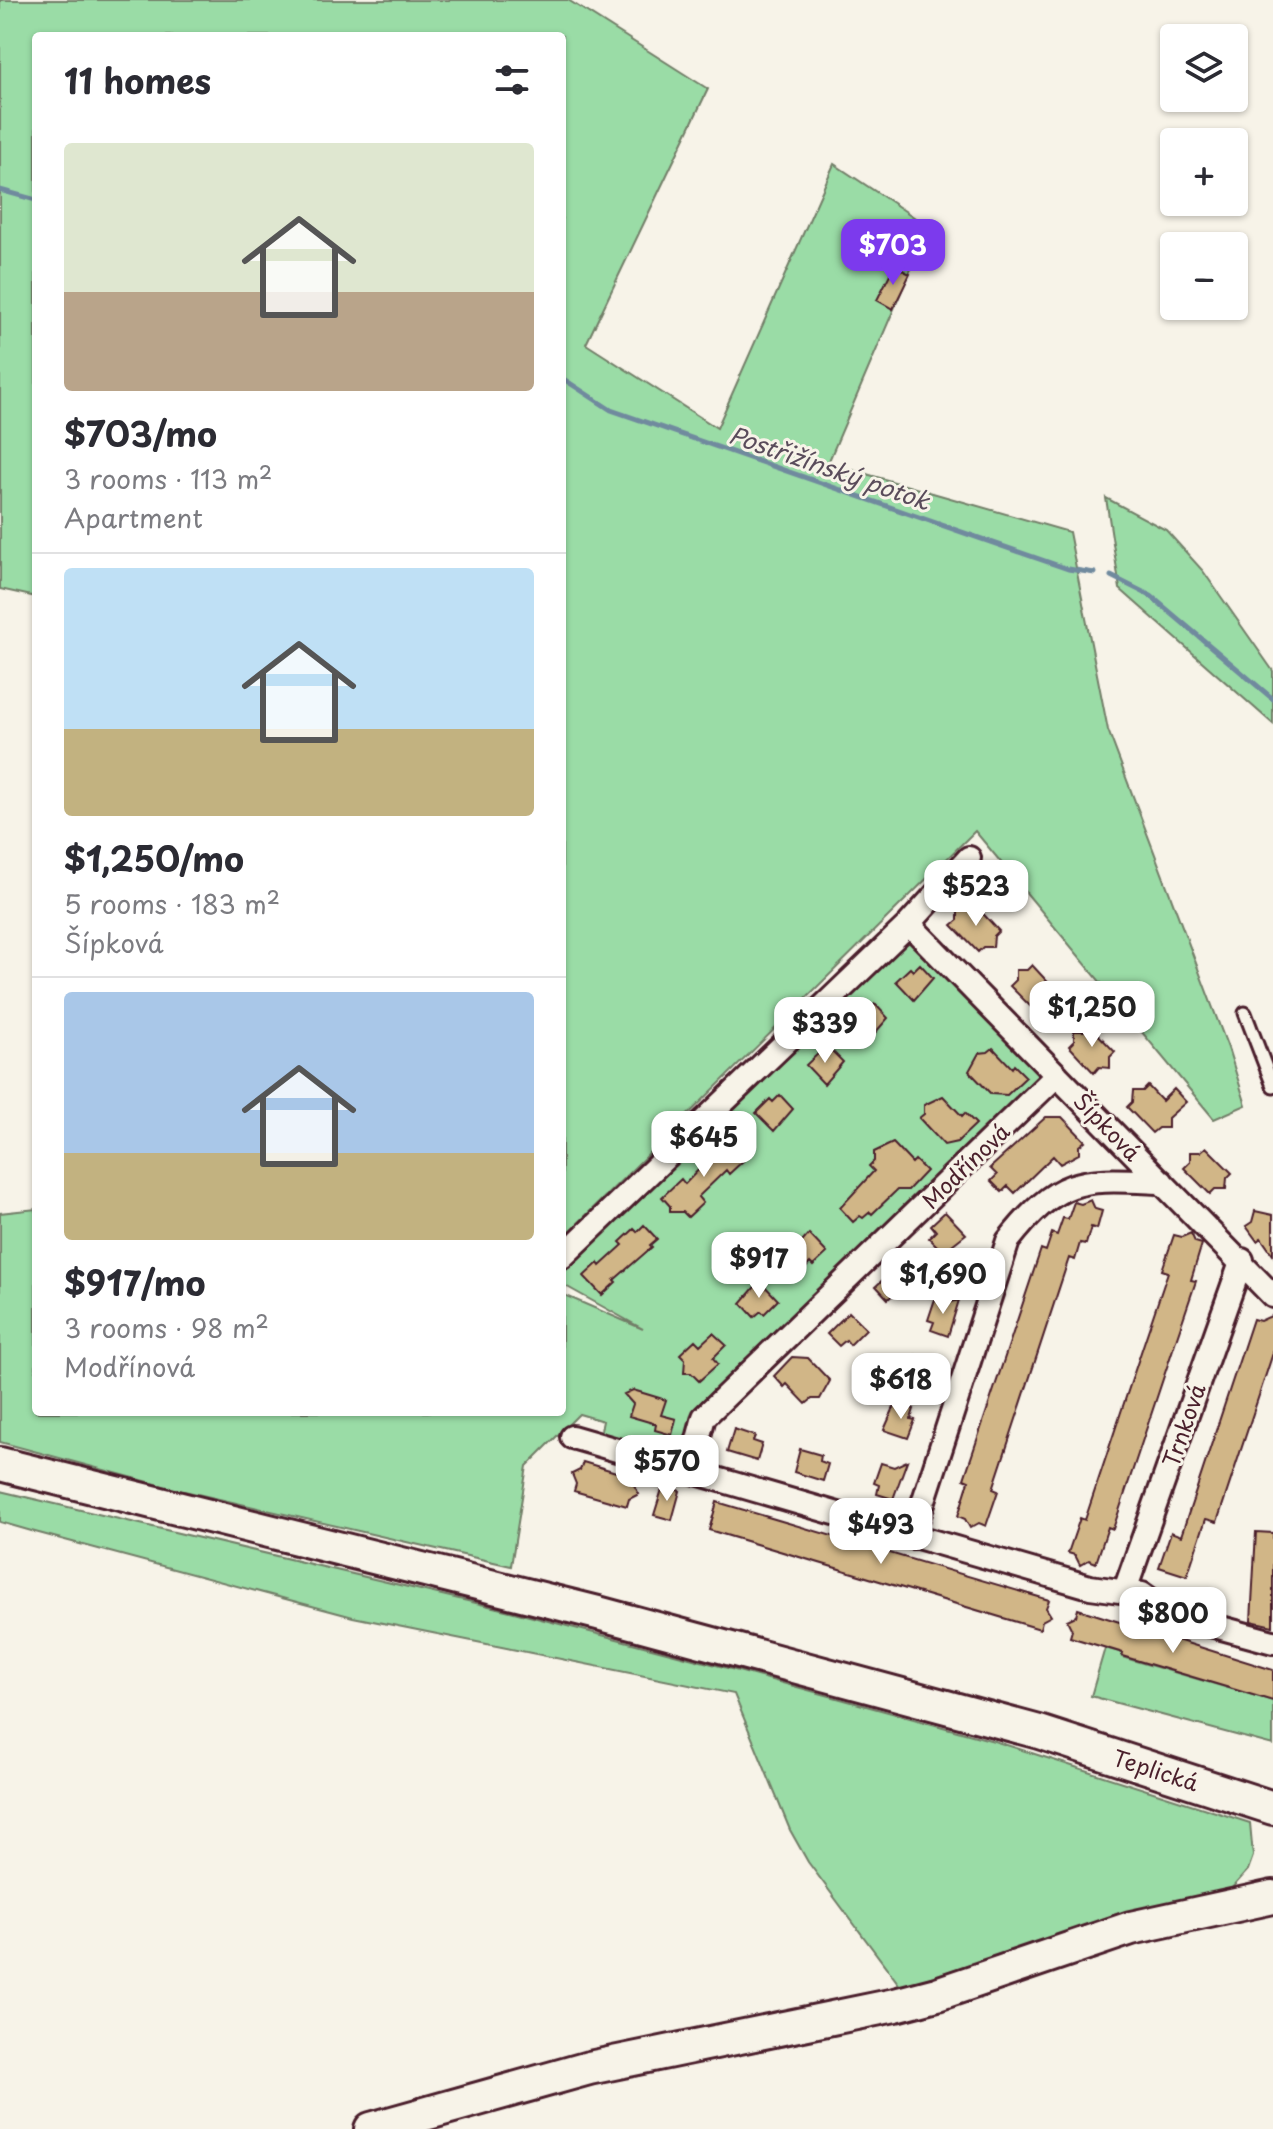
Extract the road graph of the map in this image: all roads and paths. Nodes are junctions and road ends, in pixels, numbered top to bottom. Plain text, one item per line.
1 (969, 858) dead end
2 (909, 924) junction
3 (1245, 1013) dead end
4 (1057, 1075) junction
5 (1273, 1086) edge
6 (1162, 1182) junction
7 (566, 1253) edge
8 (1242, 1260) junction
9 (1273, 1296) edge
10 (572, 1437) dead end
11 (0, 1464) edge
12 (690, 1469) junction
13 (912, 1537) junction
14 (1125, 1590) junction
15 (1273, 1642) edge
16 (1273, 1808) edge
17 (1273, 1897) edge
18 (371, 2129) edge

1 - 2 street
2 - 4 street, Šípková
2 - 7 street
3 - 5 lane
4 - 6 street, Šípková
4 - 12 street, Modřínová
6 - 8 street, Šípková
6 - 13 street
8 - 9 street, Šípková
8 - 14 street, Trnková
10 - 12 street
11 - 16 main road, Teplická
12 - 13 street
13 - 14 street
14 - 15 street
17 - 18 main road

